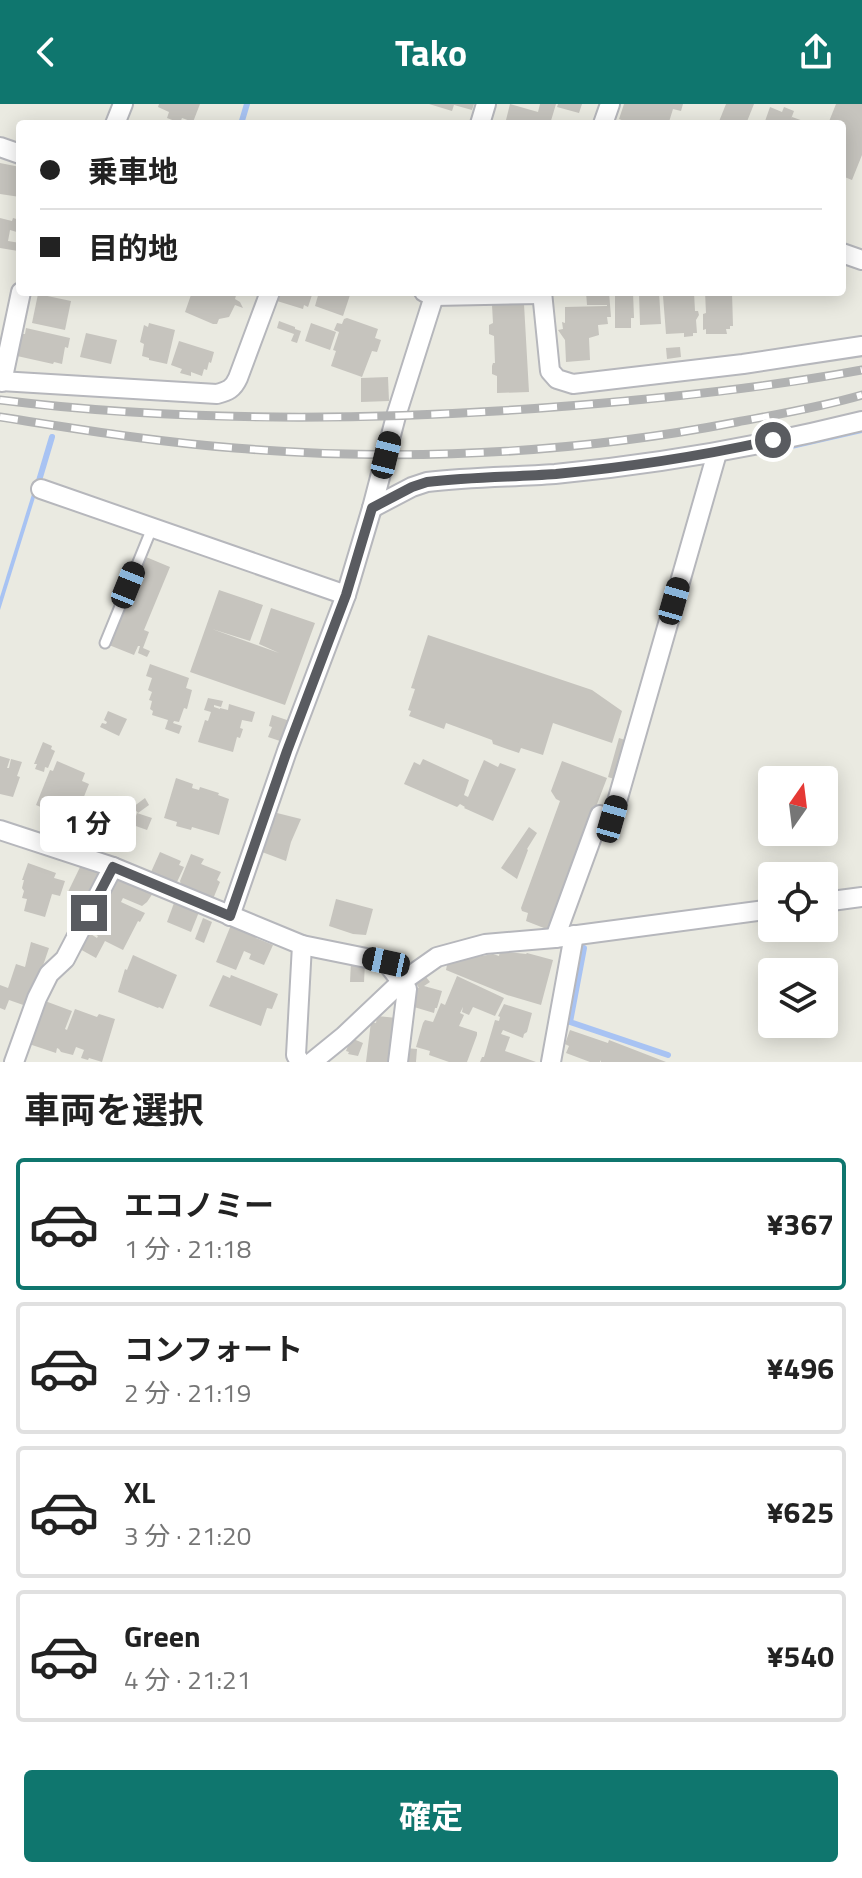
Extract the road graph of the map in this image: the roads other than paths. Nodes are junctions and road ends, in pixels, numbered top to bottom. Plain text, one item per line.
1 (20, 296) edge
2 (269, 296) edge
3 (427, 296) edge
4 (541, 296) edge
5 (862, 346) edge
6 (1, 382) edge
7 (862, 421) edge
8 (717, 453) junction
9 (41, 489) dead end
10 (372, 508) junction
11 (152, 528) junction
12 (346, 595) junction
13 (105, 643) dead end
14 (88, 809) dead end
15 (0, 830) edge
16 (76, 855) junction
17 (113, 867) junction
18 (862, 897) edge
19 (838, 900) edge
20 (758, 911) edge
21 (230, 916) junction
22 (565, 937) junction
23 (302, 945) junction
24 (400, 983) junction
25 (325, 1058) edge
26 (18, 1061) edge
27 (300, 1062) edge
28 (398, 1062) edge
29 (551, 1062) edge

1 - 6 street
2 - 6 street
3 - 10 street
4 - 5 street
7 - 8 street
8 - 10 street
8 - 22 street
9 - 11 street
10 - 12 street
11 - 12 street
11 - 13 lane
12 - 21 street
14 - 16 lane
15 - 16 street
16 - 17 street
17 - 21 street
17 - 26 street
18 - 19 street
20 - 22 street
21 - 23 street
22 - 24 street
22 - 29 street
23 - 24 street
23 - 27 street
24 - 25 street
24 - 28 street

